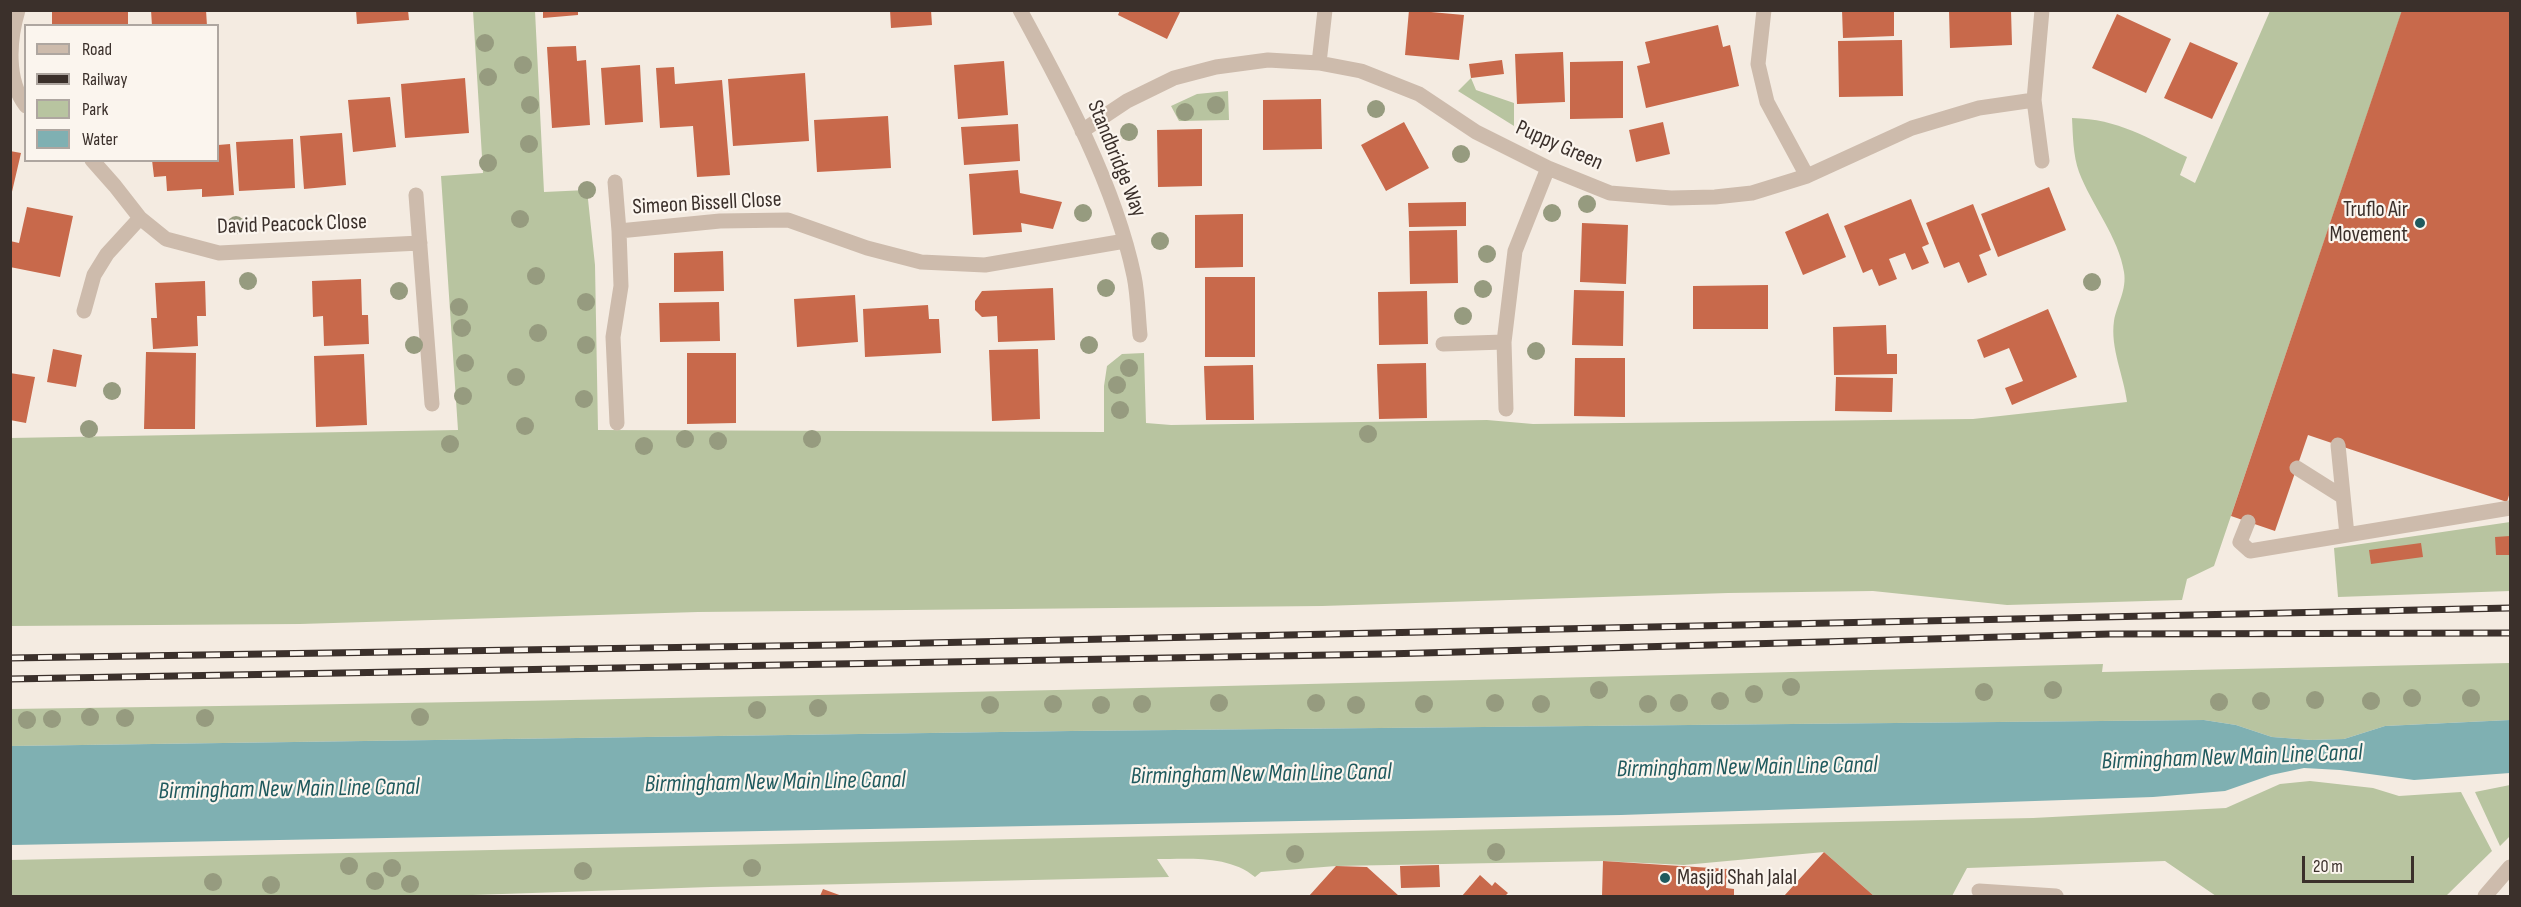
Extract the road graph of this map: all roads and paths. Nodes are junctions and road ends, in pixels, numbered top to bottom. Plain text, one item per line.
1 (18, 10) edge
2 (1020, 10) edge
3 (1325, 10) edge
4 (1764, 10) edge
5 (2042, 10) edge
6 (1319, 63) junction
7 (2034, 100) junction
8 (24, 102) edge
9 (1082, 130) junction
10 (2042, 160) dead end
11 (94, 162) edge
12 (1548, 168) junction
13 (1807, 176) junction
14 (615, 182) dead end
15 (416, 195) dead end
16 (140, 218) junction
17 (619, 231) junction
18 (1125, 241) junction
19 (420, 243) junction
20 (84, 311) dead end
21 (1140, 335) dead end
22 (1503, 342) junction
23 (1443, 344) dead end
24 (432, 404) dead end
25 (1506, 409) dead end
26 (617, 423) dead end
27 (2338, 445) dead end
28 (2297, 468) dead end
29 (2343, 497) junction
30 (2511, 508) edge
31 (2248, 522) dead end
32 (2347, 535) junction
33 (2511, 867) edge
34 (1978, 891) dead end
35 (2056, 897) edge
36 (2485, 897) edge

1 - 8 street
2 - 9 street, Standbridge Way
3 - 6 street
4 - 13 street
5 - 7 street
6 - 9 street, Puppy Green
6 - 12 street, Puppy Green
7 - 10 street
7 - 13 street, Puppy Green
9 - 18 street, Standbridge Way
11 - 16 street, David Peacock Close
12 - 13 street, Puppy Green
12 - 22 street
14 - 17 street
15 - 19 street
16 - 19 street, David Peacock Close
16 - 20 street
17 - 18 street, Simeon Bissell Close
17 - 26 street, Simeon Bissell Close
18 - 21 street, Standbridge Way
19 - 24 street
22 - 23 street
22 - 25 street
27 - 29 street
28 - 29 street
29 - 32 street
30 - 32 street
31 - 32 street
33 - 36 street
34 - 35 street

